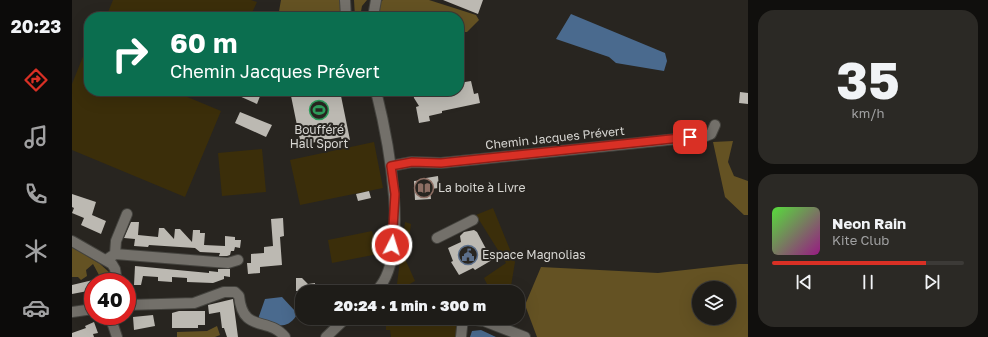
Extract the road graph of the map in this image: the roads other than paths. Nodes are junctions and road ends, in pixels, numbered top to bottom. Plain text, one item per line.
1 (346, 0) edge
2 (376, 0) edge
3 (346, 12) edge
4 (375, 12) edge
5 (377, 96) edge
6 (715, 125) dead end
7 (391, 166) junction
8 (127, 214) dead end
9 (473, 220) dead end
10 (437, 238) dead end
11 (72, 241) edge
12 (115, 254) junction
13 (106, 260) junction
14 (238, 260) dead end
15 (116, 273) edge
16 (381, 285) edge
17 (136, 306) edge
18 (84, 310) edge
19 (72, 312) edge
20 (113, 325) edge
21 (339, 325) edge
22 (462, 325) edge
23 (494, 325) edge
24 (117, 337) edge
25 (285, 337) edge
26 (326, 337) edge
27 (461, 337) edge
28 (525, 337) edge

1 - 3 street
2 - 4 street
5 - 7 street
6 - 7 street, Chemin Jacques Prévert
7 - 16 street
8 - 12 street
9 - 10 street
11 - 13 street
12 - 13 street
12 - 14 street
13 - 15 street
17 - 25 street
18 - 19 street
20 - 24 street
21 - 26 street
22 - 27 street
23 - 28 street

